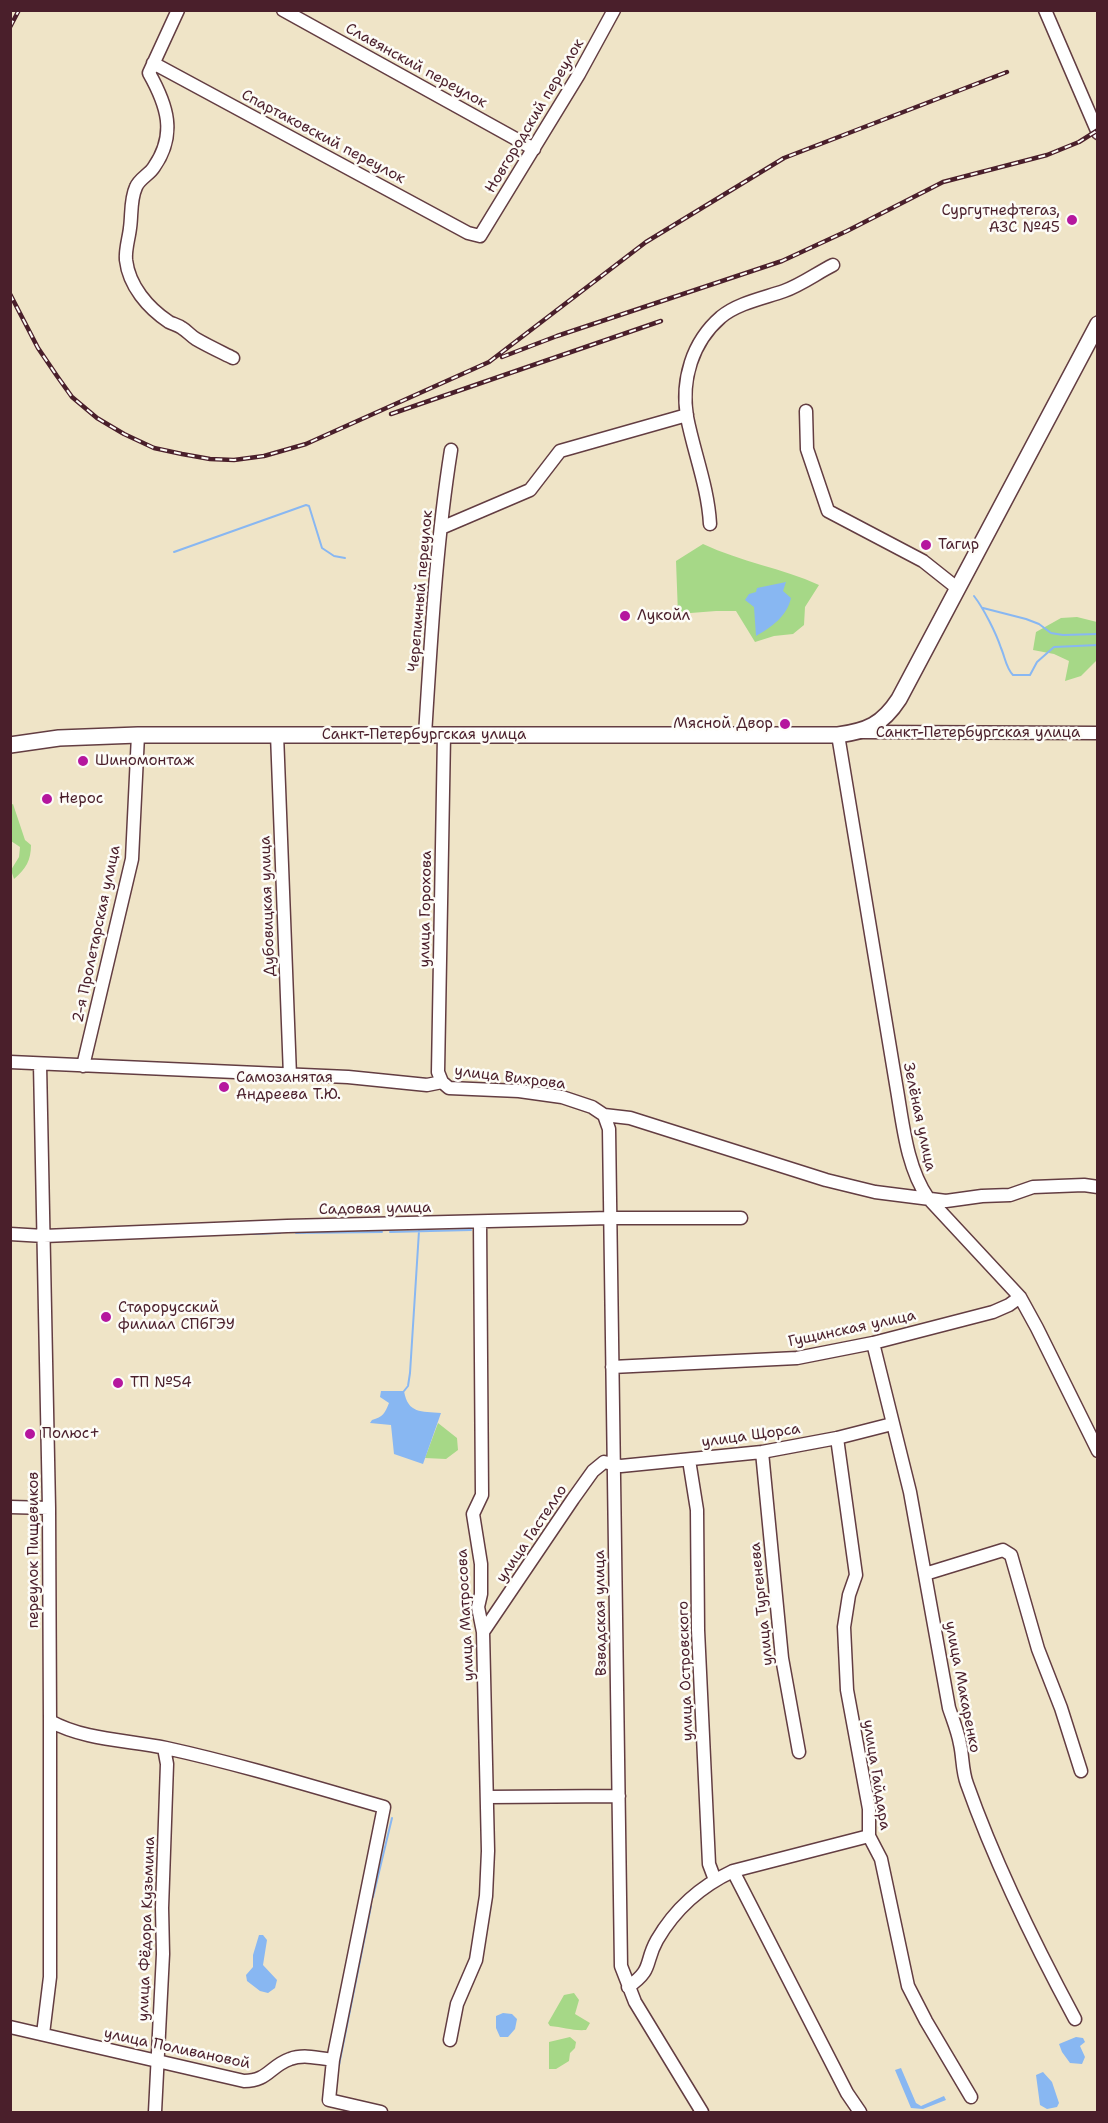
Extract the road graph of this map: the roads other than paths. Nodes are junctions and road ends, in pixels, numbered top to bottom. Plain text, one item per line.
1 (178, 10) edge
2 (283, 10) edge
3 (614, 10) edge
4 (1045, 11) edge
5 (153, 63) junction
6 (1098, 133) edge
7 (534, 149) junction
8 (480, 236) joint
9 (833, 265) dead end
10 (1098, 324) edge
11 (233, 358) dead end
12 (806, 411) dead end
13 (687, 415) junction
14 (451, 450) dead end
15 (710, 524) dead end
16 (441, 528) junction
17 (957, 588) junction
18 (858, 732) junction
19 (1098, 733) edge
20 (277, 734) junction
21 (138, 735) junction
22 (425, 735) junction
23 (444, 735) junction
24 (838, 735) junction
25 (10, 745) edge
26 (10, 1062) edge
27 (40, 1064) junction
28 (83, 1066) junction
29 (290, 1076) junction
30 (442, 1082) junction
31 (604, 1115) junction
32 (1098, 1187) edge
33 (928, 1198) junction
34 (610, 1218) junction
35 (741, 1218) dead end
36 (480, 1222) junction
37 (10, 1234) edge
38 (44, 1236) junction
39 (1020, 1297) junction
40 (873, 1343) junction
41 (612, 1367) junction
42 (892, 1424) junction
43 (837, 1438) junction
44 (1098, 1451) edge
45 (762, 1452) junction
46 (689, 1460) junction
47 (613, 1464) junction
48 (10, 1507) edge
49 (49, 1508) junction
50 (925, 1574) junction
51 (483, 1632) junction
52 (50, 1721) junction
53 (164, 1748) junction
54 (799, 1752) dead end
55 (1081, 1772) dead end
56 (619, 1796) junction
57 (488, 1797) junction
58 (869, 1836) junction
59 (733, 1871) junction
60 (714, 1880) junction
61 (628, 1987) junction
62 (1075, 2019) dead end
63 (10, 2026) edge
64 (43, 2034) junction
65 (450, 2040) dead end
66 (156, 2060) junction
67 (333, 2060) junction
68 (971, 2097) dead end
69 (349, 2109) edge
70 (155, 2112) edge
71 (381, 2112) edge
72 (702, 2112) edge
73 (860, 2112) edge

1 - 5 street
2 - 7 street, Славянский переулок
3 - 7 street, Новгородский переулок
4 - 6 street
5 - 8 street, Спартаковский переулок
5 - 11 street
7 - 8 street, Новгородский переулок
9 - 13 street
10 - 17 main road
12 - 17 street
13 - 15 street
13 - 16 street
14 - 16 street, Черепичный переулок
16 - 22 street, Черепичный переулок
17 - 18 main road
18 - 19 street, Санкт-Петербургская улица
18 - 24 main road, Санкт-Петербургская улица
20 - 21 main road, Санкт-Петербургская улица
20 - 22 main road, Санкт-Петербургская улица
20 - 29 street, Дубовицкая улица
21 - 25 main road, Санкт-Петербургская улица
21 - 28 street, 2-я Пролетарская улица
22 - 23 main road, Санкт-Петербургская улица
23 - 24 main road, Санкт-Петербургская улица
23 - 30 street, улица Горохова
24 - 33 street, Зелёная улица
26 - 27 street, улица Вихрова
27 - 28 street, улица Вихрова
27 - 38 street, переулок Пищевиков
28 - 29 street, улица Вихрова
29 - 30 street, улица Вихрова
30 - 31 street, улица Вихрова
31 - 33 street, улица Вихрова
31 - 34 street, Взвадская улица
32 - 33 street, улица Вихрова
33 - 39 street, Зелёная улица
34 - 35 street, Садовая улица
34 - 36 street, Садовая улица
34 - 41 street, Взвадская улица
36 - 38 street, Садовая улица
36 - 51 street, улица Матросова
37 - 38 street, Садовая улица
38 - 49 street, переулок Пищевиков
39 - 40 street, Гущинская улица
39 - 44 street, Зелёная улица
40 - 41 street, Гущинская улица
40 - 42 street, улица Макаренко
41 - 47 street, Взвадская улица
42 - 43 street, улица Щорса
42 - 50 street, улица Макаренко
43 - 45 street, улица Щорса
43 - 58 street, улица Гайдара
45 - 46 street, улица Щорса
45 - 54 street, улица Тургенева
46 - 47 street, улица Щорса
46 - 60 street, улица Островского
47 - 51 street, улица Гастелло
47 - 56 street, Взвадская улица
48 - 49 street
49 - 52 street, переулок Пищевиков
50 - 55 street
50 - 62 street, улица Макаренко
51 - 57 street, улица Матросова
52 - 53 street
52 - 64 street, переулок Пищевиков
53 - 66 street, улица Фёдора Кузьмина
53 - 67 street
56 - 57 street
56 - 61 street, Взвадская улица
57 - 65 street, улица Матросова
58 - 59 street
58 - 68 street, улица Гайдара
59 - 60 street
59 - 73 street
60 - 61 street
61 - 72 street, Взвадская улица
63 - 64 street, улица Поливановой
64 - 66 street, улица Поливановой
66 - 67 street, улица Поливановой
66 - 70 street, улица Фёдора Кузьмина
67 - 69 street
69 - 71 street

